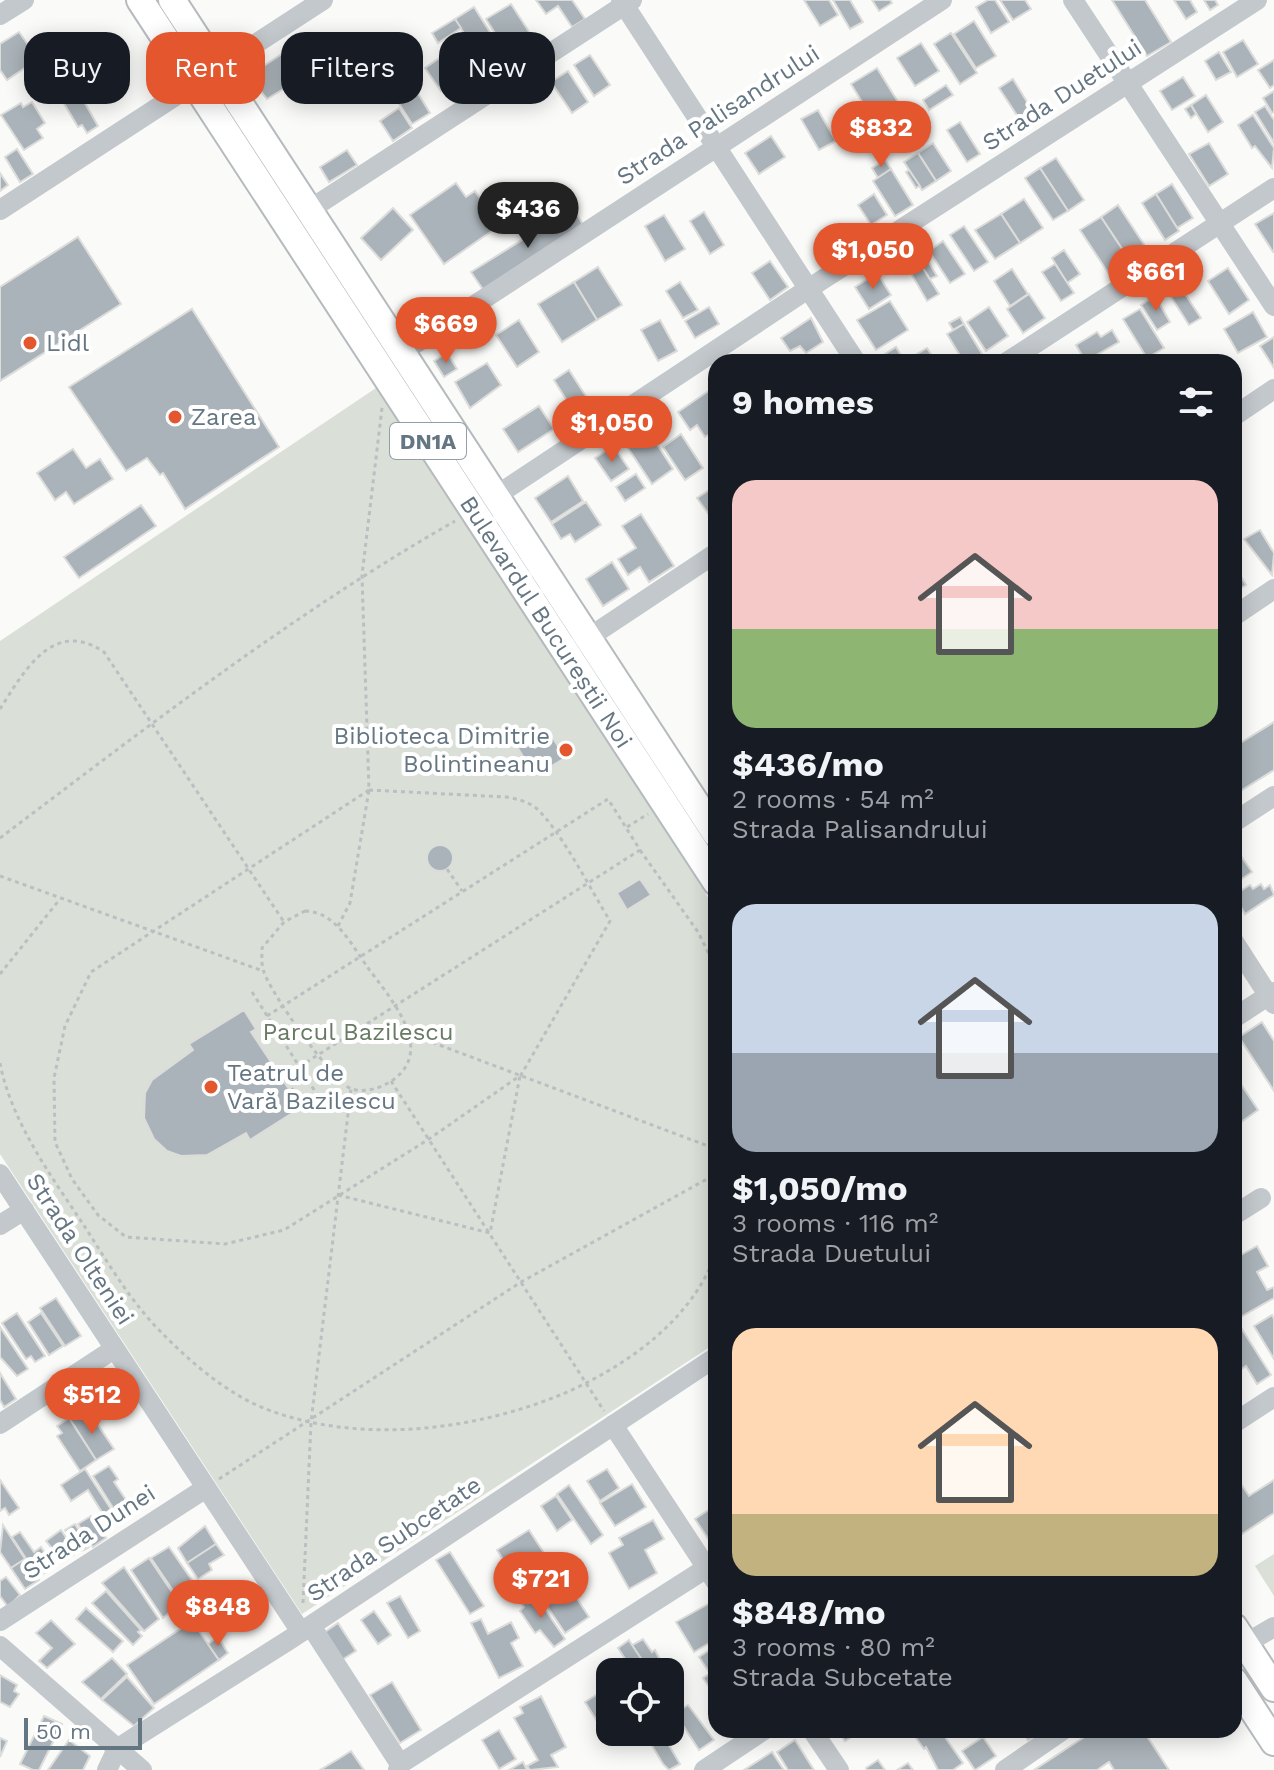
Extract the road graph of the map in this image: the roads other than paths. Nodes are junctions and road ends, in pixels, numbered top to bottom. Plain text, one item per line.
1 (24, 0) edge
2 (140, 0) edge
3 (172, 0) edge
4 (323, 0) edge
5 (942, 0) edge
6 (1073, 0) edge
7 (1257, 0) edge
8 (626, 2) edge
9 (0, 15) edge
10 (168, 32) edge
11 (186, 32) edge
12 (265, 38) edge
13 (1127, 83) junction
14 (163, 104) edge
15 (224, 104) edge
16 (228, 104) edge
17 (716, 146) junction
18 (1274, 188) edge
19 (0, 210) edge
20 (309, 210) junction
21 (1219, 224) junction
22 (808, 289) junction
23 (1274, 306) edge
24 (401, 353) junction
25 (710, 354) edge
26 (851, 354) edge
27 (1019, 354) edge
28 (708, 355) edge
29 (1274, 389) edge
30 (1242, 411) edge
31 (494, 497) junction
32 (708, 558) edge
33 (1274, 589) edge
34 (1242, 611) edge
35 (576, 645) junction
36 (1274, 796) edge
37 (1242, 817) edge
38 (708, 823) edge
39 (708, 868) edge
40 (1242, 954) edge
41 (1272, 997) edge
42 (1242, 1014) edge
43 (0, 1174) edge
44 (1261, 1198) dead end
45 (24, 1210) junction
46 (1242, 1210) edge
47 (0, 1225) edge
48 (114, 1349) junction
49 (708, 1362) edge
50 (1274, 1397) edge
51 (1242, 1418) edge
52 (610, 1421) junction
53 (0, 1424) edge
54 (206, 1488) junction
55 (708, 1563) edge
56 (708, 1573) edge
57 (0, 1621) edge
58 (1274, 1627) edge
59 (306, 1629) junction
60 (1242, 1635) edge
61 (1242, 1639) edge
62 (0, 1646) edge
63 (1274, 1688) edge
64 (1242, 1693) edge
65 (752, 1738) edge
66 (817, 1738) edge
67 (1051, 1738) edge
68 (1274, 1742) edge
69 (117, 1749) junction
70 (399, 1767) edge
71 (107, 1770) edge
72 (142, 1770) edge
73 (704, 1770) edge
74 (839, 1770) edge
75 (1005, 1770) edge

1 - 9 street
2 - 10 main road, Bulevardul Bucureștii Noi / DN1A
3 - 11 main road, Bulevardul Bucureștii Noi / DN1A
4 - 12 street
5 - 17 street, Strada Palisandrului
6 - 13 street
7 - 13 street, Strada Duetului
8 - 17 street
8 - 20 street
13 - 21 street
13 - 22 street, Strada Duetului
14 - 19 street
15 - 35 main road, Bulevardul Bucureștii Noi / DN1A
16 - 20 main road, Bulevardul Bucureștii Noi / DN1A
17 - 22 street
17 - 24 street, Strada Palisandrului
18 - 21 street
20 - 24 main road, Bulevardul Bucureștii Noi / DN1A
21 - 23 street
21 - 27 street
22 - 25 street, Strada Duetului
22 - 26 street
24 - 31 main road, Bulevardul Bucureștii Noi / DN1A
28 - 31 street, Strada Duetului
29 - 30 street
31 - 35 main road, Bulevardul Bucureștii Noi / DN1A
32 - 35 street
33 - 34 street
35 - 38 main road, Bulevardul Bucureștii Noi / DN1A
35 - 39 main road, Bulevardul Bucureștii Noi / DN1A
36 - 37 street
40 - 41 street
41 - 42 street
43 - 45 street, Strada Olteniei
44 - 46 street
45 - 47 street
45 - 48 street, Strada Olteniei
48 - 53 street
48 - 54 street, Strada Olteniei
49 - 52 street, Strada Subcetate
50 - 51 street
52 - 55 street
52 - 59 street, Strada Subcetate
54 - 57 street, Strada Dunei
54 - 59 street, Strada Olteniei
56 - 70 street
58 - 60 street
59 - 69 street, Strada Subcetate
59 - 70 street, Strada Olteniei
61 - 63 main road
62 - 69 street
64 - 68 main road
65 - 73 street
66 - 74 street
67 - 75 street
69 - 71 street
69 - 72 street

